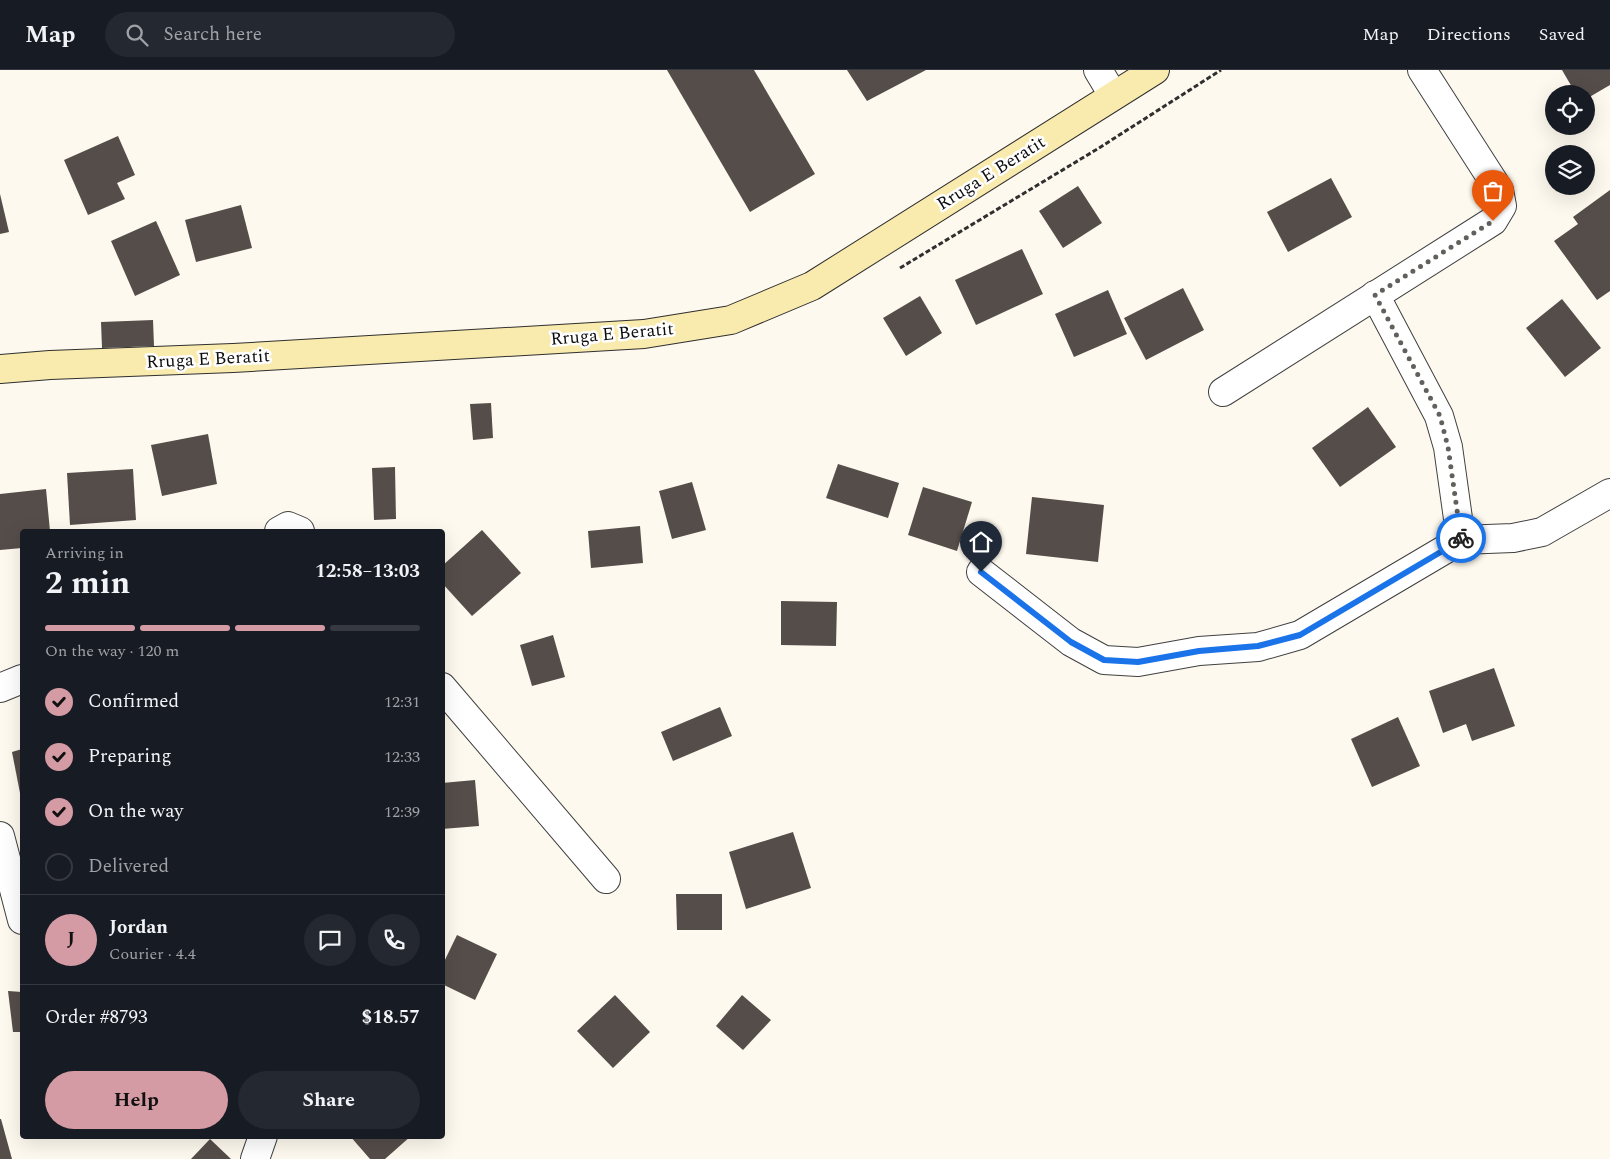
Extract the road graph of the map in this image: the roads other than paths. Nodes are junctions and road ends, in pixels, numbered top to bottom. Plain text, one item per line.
1 (1098, 70) edge
2 (1155, 70) edge
3 (1422, 70) edge
4 (1113, 95) junction
5 (1375, 295) junction
6 (0, 369) edge
7 (1223, 392) dead end
8 (1610, 492) edge
9 (283, 529) edge
10 (295, 529) edge
11 (1461, 540) junction
12 (981, 572) dead end
13 (20, 680) edge
14 (0, 688) edge
15 (445, 691) edge
16 (0, 836) edge
17 (606, 879) dead end
18 (20, 912) edge
19 (262, 1139) edge
20 (255, 1159) edge

1 - 4 street
2 - 4 main road, Rruga E Beratit
3 - 5 street
4 - 6 main road, Rruga E Beratit
5 - 7 street
5 - 11 street
8 - 11 street
9 - 10 street
11 - 12 street
13 - 14 street
15 - 17 street
16 - 18 street
19 - 20 street

